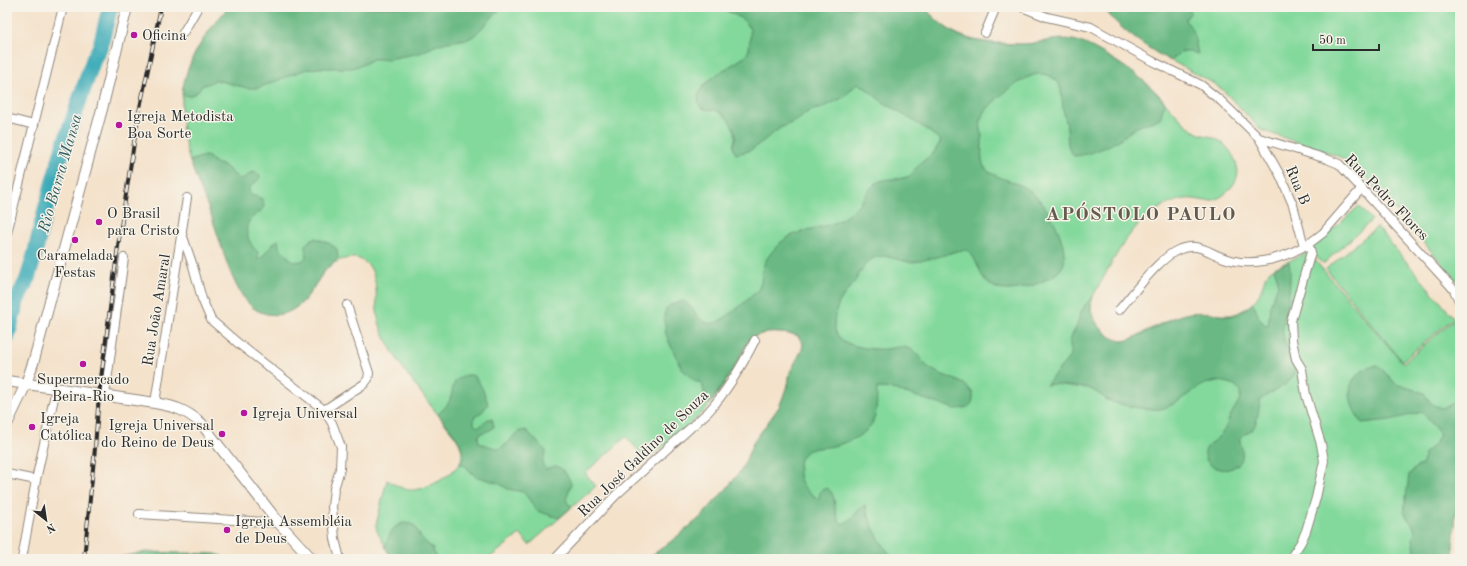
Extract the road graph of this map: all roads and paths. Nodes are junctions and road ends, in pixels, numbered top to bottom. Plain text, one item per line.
1 (63, 7) edge
2 (127, 7) edge
3 (198, 7) edge
4 (996, 7) edge
5 (1022, 7) edge
6 (183, 33) dead end
7 (985, 33) dead end
8 (7, 118) edge
9 (34, 125) junction
10 (1259, 138) junction
11 (1362, 188) junction
12 (187, 198) dead end
13 (7, 233) edge
14 (182, 234) junction
15 (1306, 244) junction
16 (124, 258) dead end
17 (1460, 303) edge
18 (347, 305) dead end
19 (1119, 310) dead end
20 (755, 340) dead end
21 (10, 381) edge
22 (26, 384) junction
23 (56, 389) junction
24 (105, 395) junction
25 (155, 403) junction
26 (324, 410) junction
27 (7, 424) edge
28 (7, 474) edge
29 (36, 480) junction
30 (139, 514) dead end
31 (279, 523) junction
32 (22, 559) edge
33 (312, 559) edge
34 (340, 559) edge
35 (555, 559) edge
36 (1290, 559) edge

1 - 9 street
2 - 22 street
3 - 6 street
4 - 7 street
5 - 10 street, Rua Pedro Flores
8 - 9 street
9 - 13 street
10 - 11 street, Rua Pedro Flores
10 - 15 street, Rua B
11 - 15 street
11 - 17 street, Rua Pedro Flores
12 - 14 street, Rua João Amaral
14 - 25 street, Rua João Amaral
14 - 26 street
15 - 19 street
15 - 36 street, Rua B
16 - 24 street
18 - 26 street
20 - 35 street, Rua José Galdino de Souza
21 - 22 street
22 - 23 street
22 - 27 street
23 - 24 street
23 - 29 street
24 - 25 street
25 - 31 street
26 - 34 street
28 - 29 street
29 - 32 street
30 - 31 street
31 - 33 street

